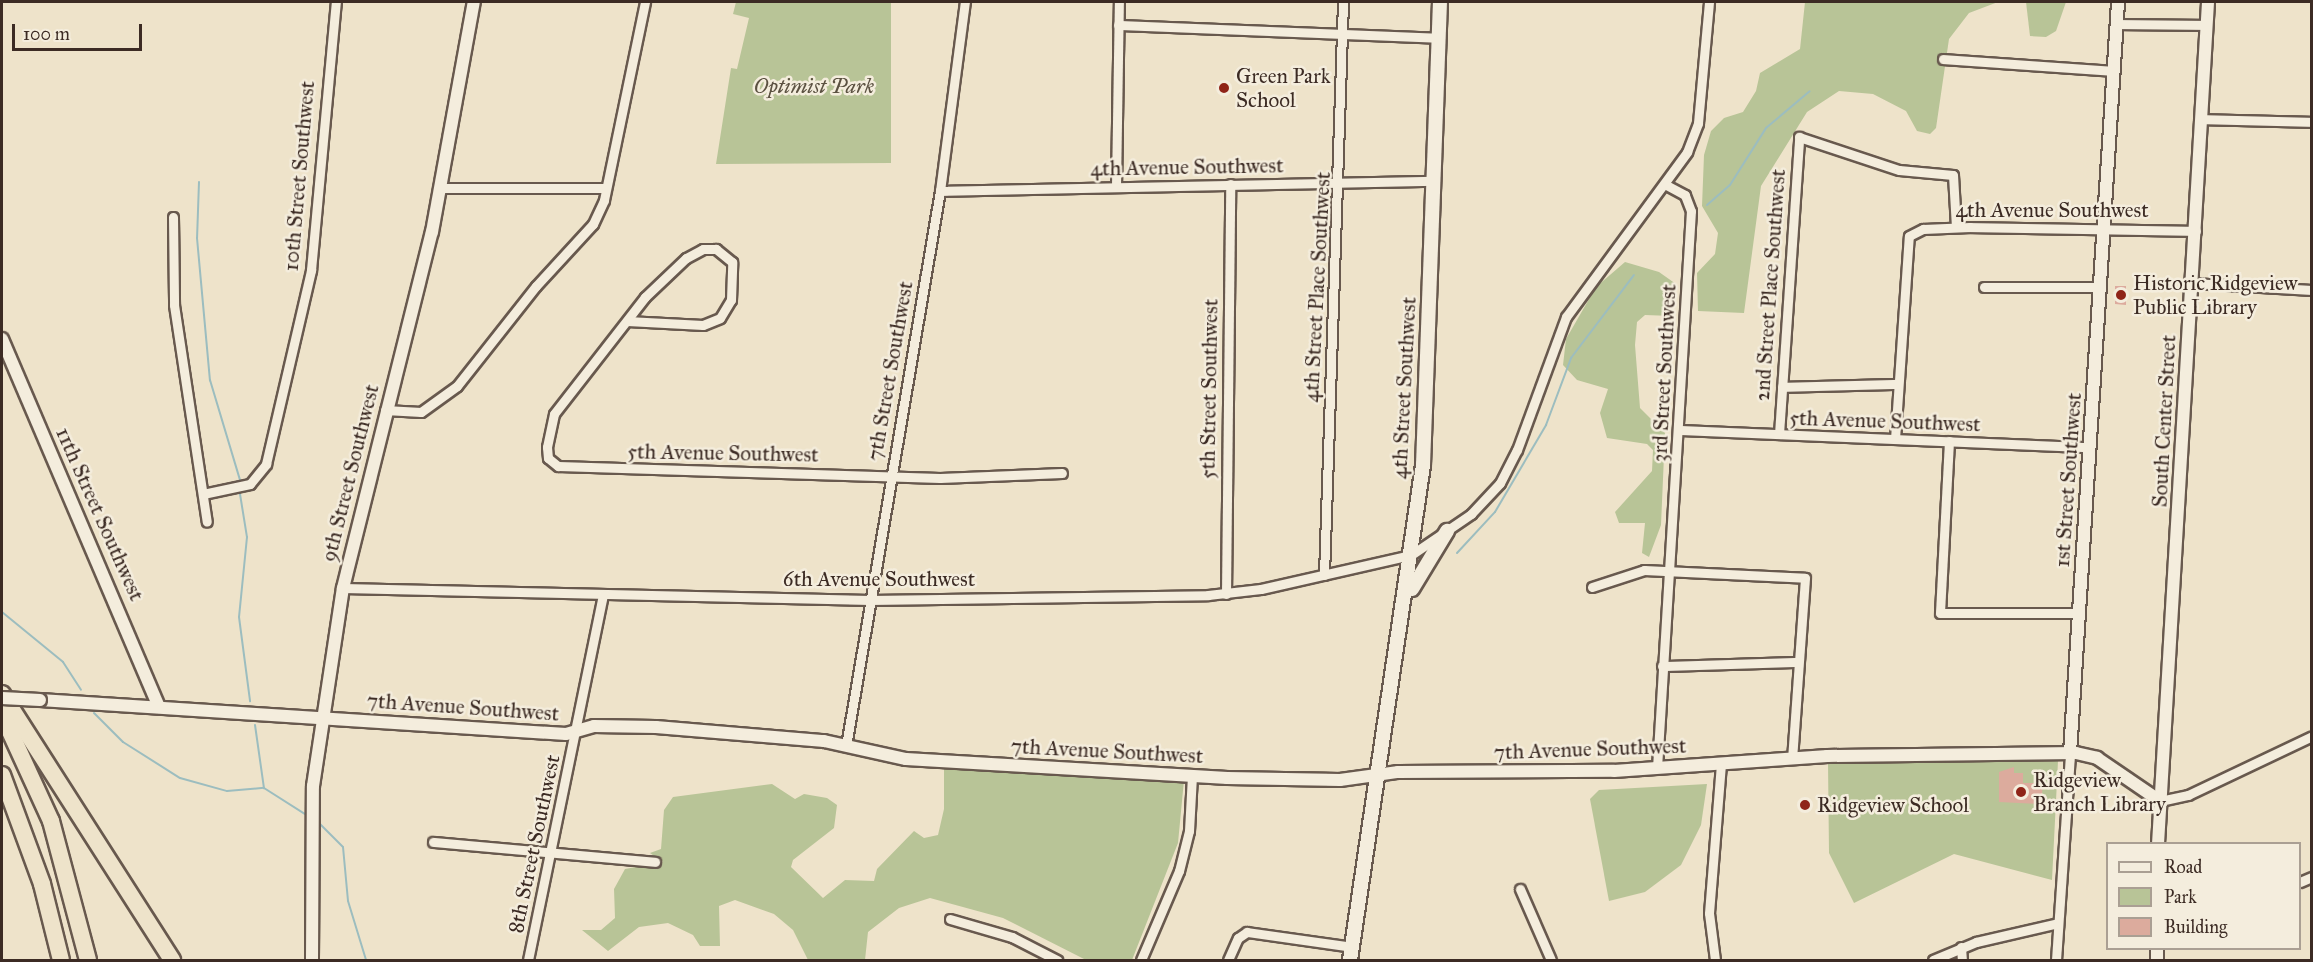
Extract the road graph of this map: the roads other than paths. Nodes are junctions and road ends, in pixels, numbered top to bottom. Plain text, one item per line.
1 (336, 2) edge
2 (474, 2) edge
3 (645, 2) edge
4 (965, 2) edge
5 (1119, 2) edge
6 (1343, 2) edge
7 (1440, 2) edge
8 (1709, 2) edge
9 (2118, 2) edge
10 (2208, 2) edge
11 (2117, 24) junction
12 (1118, 25) junction
13 (2207, 25) junction
14 (1342, 33) junction
15 (1439, 38) junction
16 (1943, 59) dead end
17 (2114, 71) junction
18 (2201, 119) junction
19 (2312, 122) edge
20 (1435, 180) junction
21 (1341, 182) junction
22 (1230, 184) junction
23 (1666, 185) junction
24 (1116, 186) junction
25 (441, 188) junction
26 (606, 188) junction
27 (940, 191) junction
28 (173, 217) dead end
29 (1956, 227) junction
30 (2104, 228) junction
31 (2196, 231) junction
32 (2192, 283) junction
33 (1984, 287) dead end
34 (2100, 287) junction
35 (2312, 290) edge
36 (627, 321) junction
37 (2, 339) edge
38 (1898, 384) junction
39 (1782, 387) junction
40 (385, 410) junction
41 (1679, 430) junction
42 (1779, 434) junction
43 (1895, 439) junction
44 (1949, 441) junction
45 (2090, 447) junction
46 (1062, 473) dead end
47 (891, 475) junction
48 (203, 494) junction
49 (207, 522) dead end
50 (1447, 531) junction
51 (1411, 555) junction
52 (1671, 570) junction
53 (1324, 575) junction
54 (1592, 587) dead end
55 (343, 588) junction
56 (1226, 594) junction
57 (603, 595) junction
58 (870, 600) junction
59 (2079, 613) junction
60 (1400, 622) junction
61 (1798, 662) junction
62 (1662, 666) junction
63 (2, 696) edge
64 (159, 707) junction
65 (2, 714) edge
66 (321, 717) junction
67 (575, 732) junction
68 (2312, 736) edge
69 (846, 746) junction
70 (2070, 753) junction
71 (1792, 758) junction
72 (1721, 763) junction
73 (1657, 768) junction
74 (2, 775) edge
75 (1379, 775) junction
76 (1192, 776) junction
77 (2160, 801) junction
78 (433, 842) dead end
79 (2158, 842) edge
80 (550, 854) junction
81 (655, 862) dead end
82 (1520, 889) dead end
83 (950, 919) dead end
84 (2058, 923) junction
85 (1961, 947) junction
86 (1351, 954) edge
87 (61, 960) edge
88 (88, 960) edge
89 (171, 960) edge
90 (312, 960) edge
91 (528, 960) edge
92 (1057, 960) edge
93 (1141, 960) edge
94 (1228, 960) edge
95 (1551, 960) edge
96 (1714, 960) edge
97 (1933, 960) edge
98 (1962, 960) edge
99 (2056, 960) edge

1 - 48 street, 10th Street Southwest
2 - 25 street, 9th Street Southwest
3 - 26 street
4 - 27 street, 7th Street Southwest
5 - 12 street
6 - 14 street, 4th Street Place Southwest
7 - 15 main road, 4th Street Southwest
8 - 23 street
9 - 11 street, 1st Street Southwest
10 - 13 street, South Center Street
11 - 13 street
11 - 17 street, 1st Street Southwest
12 - 14 street
12 - 24 street
13 - 18 street, South Center Street
14 - 15 street
14 - 21 street, 4th Street Place Southwest
15 - 20 main road, 4th Street Southwest
16 - 17 street
17 - 30 street, 1st Street Southwest
18 - 19 street
18 - 31 street, South Center Street
20 - 21 street, 4th Avenue Southwest
20 - 51 main road, 4th Street Southwest
21 - 22 street, 4th Avenue Southwest
21 - 53 street, 4th Street Place Southwest
22 - 24 street, 4th Avenue Southwest
22 - 56 street, 5th Street Southwest
23 - 41 street, 3rd Street Southwest
23 - 50 street
24 - 27 street, 4th Avenue Southwest
25 - 26 street
25 - 40 street, 9th Street Southwest
26 - 40 street
27 - 47 street, 7th Street Southwest
28 - 48 street
29 - 30 street, 4th Avenue Southwest
29 - 38 street, 4th Avenue Southwest
29 - 39 street, 2nd Street Place Southwest
30 - 31 street, 4th Avenue Southwest
30 - 34 street, 1st Street Southwest
31 - 32 street, South Center Street
32 - 35 street
32 - 77 street, South Center Street
33 - 34 street
34 - 45 street, 1st Street Southwest
36 - 36 street, 5th Avenue Southwest
36 - 47 street, 5th Avenue Southwest
37 - 64 street, 11th Street Southwest
38 - 39 street
38 - 43 street
39 - 42 street, 2nd Street Place Southwest
40 - 55 street, 9th Street Southwest
41 - 42 street, 5th Avenue Southwest
41 - 52 street, 3rd Street Southwest
42 - 43 street, 5th Avenue Southwest
43 - 44 street, 5th Avenue Southwest
44 - 45 street, 5th Avenue Southwest
44 - 59 street
45 - 59 street, 1st Street Southwest
46 - 47 street, 5th Avenue Southwest
47 - 58 street, 7th Street Southwest
48 - 49 street
50 - 51 street
50 - 60 main road
51 - 53 street, 6th Avenue Southwest
51 - 60 main road, 4th Street Southwest
52 - 54 street
52 - 61 street
52 - 62 street, 3rd Street Southwest
53 - 56 street, 6th Avenue Southwest
55 - 57 street, 6th Avenue Southwest
55 - 66 street, 9th Street Southwest
56 - 58 street, 6th Avenue Southwest
57 - 58 street, 6th Avenue Southwest
57 - 67 street, 8th Street Southwest
58 - 69 street, 7th Street Southwest
59 - 70 street, 1st Street Southwest
60 - 75 main road, 4th Street Southwest
61 - 62 street
61 - 71 street
62 - 73 street, 3rd Street Southwest
63 - 64 street, 7th Avenue Southwest, bridge
63 - 89 highway
64 - 66 street, 7th Avenue Southwest
65 - 88 highway
66 - 67 street, 7th Avenue Southwest
66 - 90 street, 9th Street Southwest
67 - 69 street, 7th Avenue Southwest
67 - 80 street, 8th Street Southwest
68 - 77 street
69 - 76 street, 7th Avenue Southwest
70 - 71 street, 7th Avenue Southwest
70 - 77 street, 7th Avenue Southwest
70 - 84 street, 1st Street Southwest
71 - 72 street, 7th Avenue Southwest
72 - 73 street, 7th Avenue Southwest
72 - 96 street
73 - 75 street, 7th Avenue Southwest
74 - 87 highway
75 - 76 street, 7th Avenue Southwest
75 - 86 main road, 4th Street Southwest
76 - 93 street
77 - 79 street, South Center Street
78 - 80 street
80 - 81 street
80 - 91 street, 8th Street Southwest
82 - 95 street
83 - 92 street
84 - 85 street
84 - 99 street, 1st Street Southwest
85 - 97 street
85 - 98 street
86 - 94 street

